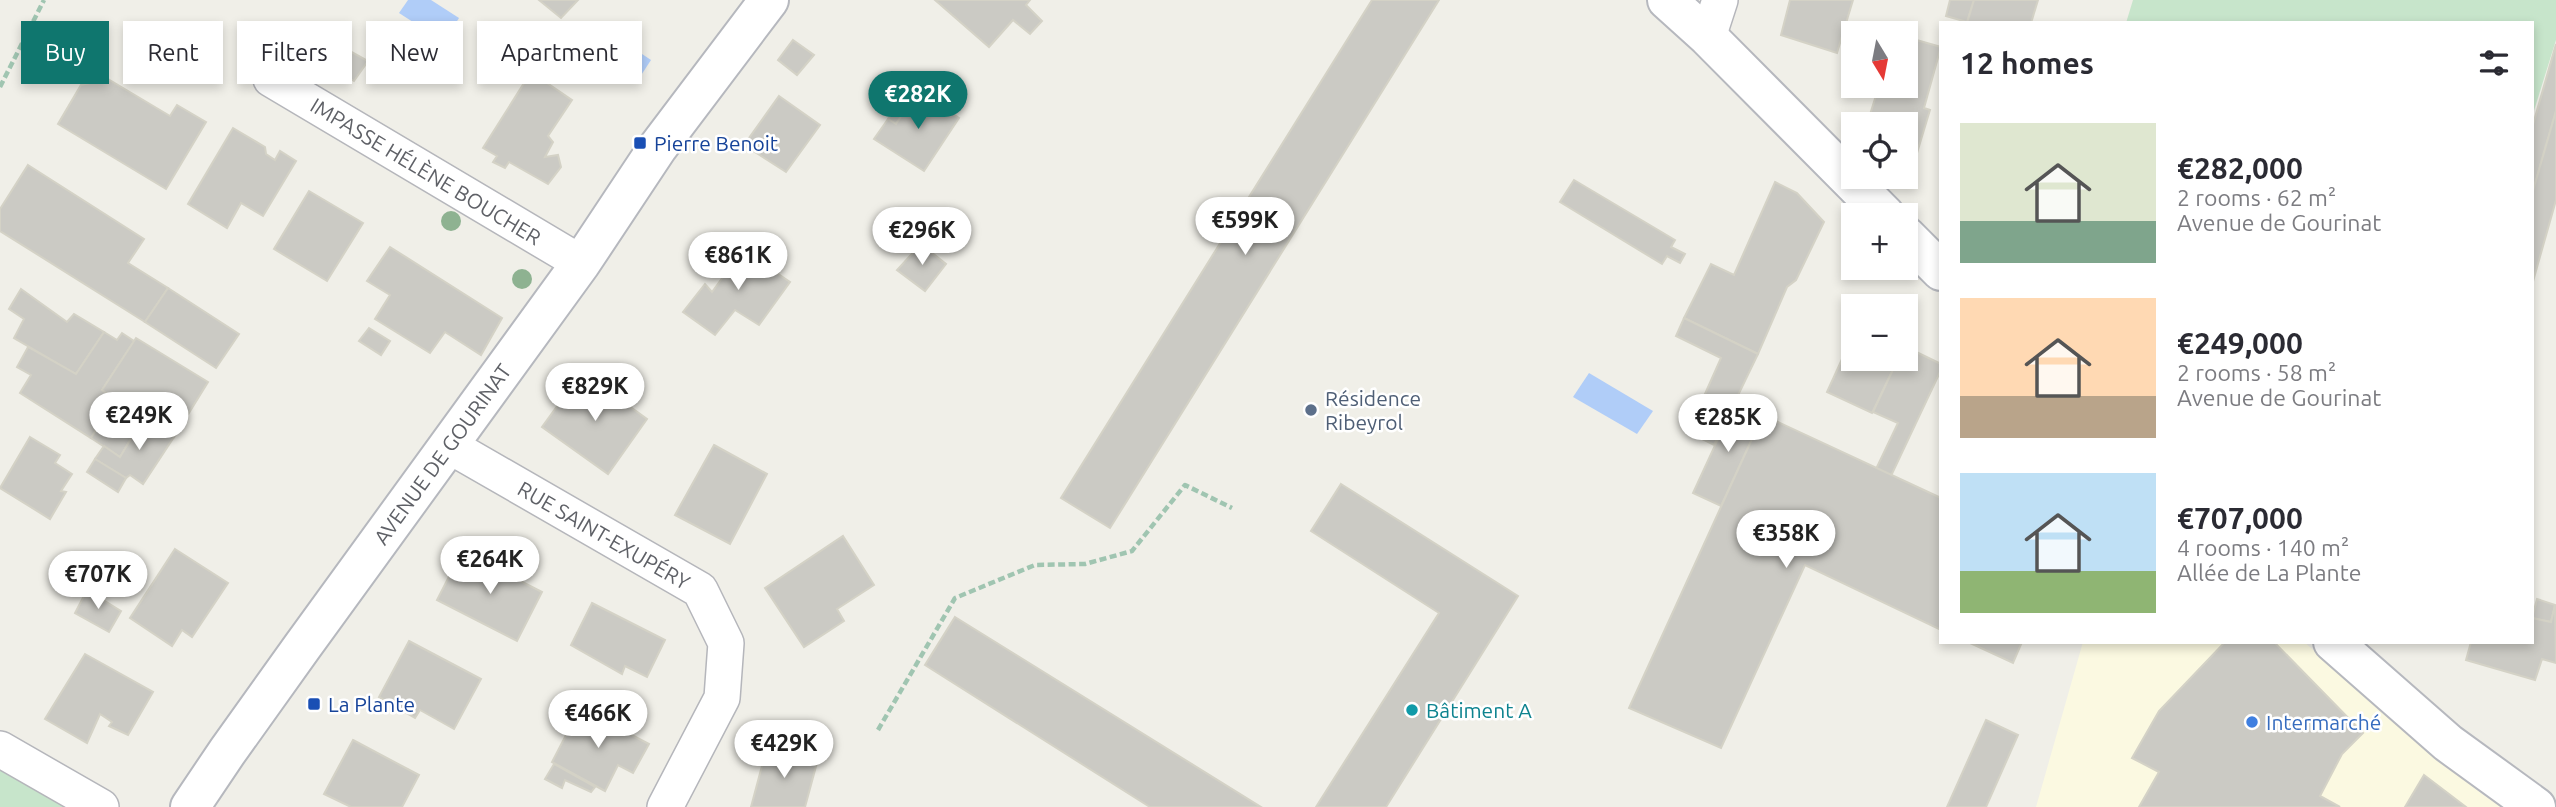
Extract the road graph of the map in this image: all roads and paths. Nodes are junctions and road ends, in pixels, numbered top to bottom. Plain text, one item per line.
1 (44, 0) edge
2 (769, 0) edge
3 (1667, 0) edge
4 (1720, 0) edge
5 (1708, 37) junction
6 (279, 84) edge
7 (0, 87) edge
8 (1873, 203) edge
9 (1918, 248) edge
10 (581, 263) junction
11 (1939, 269) edge
12 (448, 445) junction
13 (1232, 509) dead end
14 (2335, 644) edge
15 (878, 730) dead end
16 (0, 749) edge
17 (101, 807) edge
18 (190, 807) edge
19 (665, 807) edge
20 (2536, 807) edge

1 - 7 path
2 - 10 street, AVENUE DE GOURINAT
3 - 5 street
4 - 5 street
5 - 8 street
6 - 10 street, IMPASSE HÉLÈNE BOUCHER
9 - 11 street
10 - 12 street, AVENUE DE GOURINAT
12 - 18 street, AVENUE DE GOURINAT
12 - 19 street, RUE SAINT-EXUPÉRY
13 - 15 path
14 - 20 street
16 - 17 street

